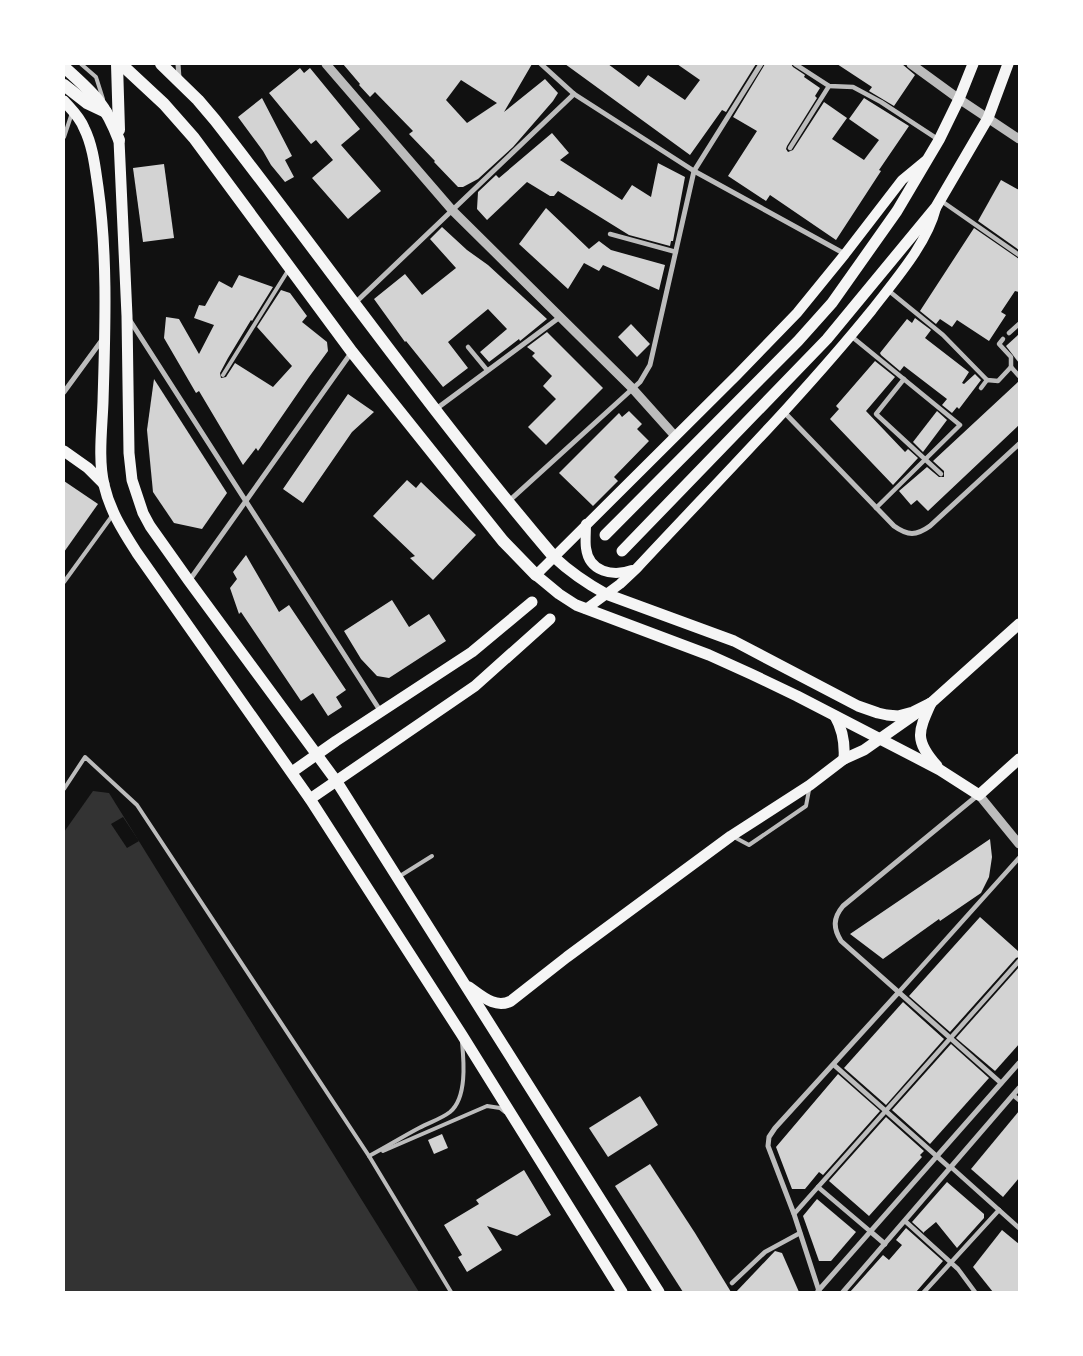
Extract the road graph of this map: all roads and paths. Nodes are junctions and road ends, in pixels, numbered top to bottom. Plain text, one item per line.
1 (81, 64) edge
2 (117, 64) edge
3 (121, 64) edge
4 (161, 64) edge
5 (178, 64) edge
6 (326, 64) edge
7 (541, 64) edge
8 (761, 64) edge
9 (795, 64) edge
10 (911, 64) edge
11 (973, 64) edge
12 (1008, 64) edge
13 (64, 67) edge
14 (179, 81) junction
15 (64, 86) edge
16 (829, 86) junction
17 (574, 94) junction
18 (959, 99) junction
19 (64, 101) edge
20 (118, 105) junction
21 (106, 110) junction
22 (73, 111) junction
23 (988, 118) junction
24 (64, 137) edge
25 (1019, 139) edge
26 (120, 140) junction
27 (939, 140) junction
28 (790, 148) dead end
29 (928, 159) junction
30 (694, 171) junction
31 (938, 204) junction
32 (452, 210) junction
33 (610, 234) dead end
34 (676, 252) junction
35 (845, 254) junction
36 (1019, 255) edge
37 (290, 267) junction
38 (888, 290) junction
39 (354, 305) junction
40 (127, 316) junction
41 (560, 317) junction
42 (1019, 324) edge
43 (1009, 333) dead end
44 (105, 336) junction
45 (851, 336) junction
46 (1003, 339) dead end
47 (468, 347) dead end
48 (352, 352) junction
49 (1011, 367) junction
50 (487, 370) junction
51 (223, 375) dead end
52 (1019, 376) edge
53 (904, 379) junction
54 (987, 380) junction
55 (632, 388) junction
56 (981, 388) dead end
57 (64, 392) edge
58 (435, 410) junction
59 (783, 411) junction
60 (675, 436) junction
61 (1019, 444) edge
62 (64, 452) edge
63 (926, 460) junction
64 (941, 474) dead end
65 (104, 484) junction
66 (246, 501) junction
67 (508, 502) junction
68 (876, 508) junction
69 (114, 514) junction
70 (586, 524) junction
71 (606, 535) dead end
72 (622, 551) dead end
73 (554, 557) junction
74 (637, 568) junction
75 (536, 575) junction
76 (189, 581) junction
77 (64, 582) edge
78 (606, 594) junction
79 (532, 602) dead end
80 (586, 609) junction
81 (550, 619) dead end
82 (1019, 624) edge
83 (931, 703) junction
84 (381, 712) junction
85 (835, 716) junction
86 (880, 739) junction
87 (318, 754) junction
88 (844, 760) junction
89 (1019, 760) edge
90 (940, 770) junction
91 (292, 772) junction
92 (337, 782) junction
93 (810, 785) junction
94 (64, 789) edge
95 (979, 795) junction
96 (310, 799) junction
97 (731, 836) junction
98 (1019, 844) edge
99 (432, 856) dead end
100 (1019, 858) edge
101 (398, 878) junction
102 (1019, 961) edge
103 (464, 984) junction
104 (898, 993) junction
105 (462, 1035) junction
106 (950, 1038) junction
107 (1019, 1062) edge
108 (834, 1065) junction
109 (1001, 1083) junction
110 (1019, 1088) edge
111 (1013, 1095) junction
112 (1019, 1100) edge
113 (885, 1111) junction
114 (516, 1121) junction
115 (369, 1156) junction
116 (936, 1156) junction
117 (951, 1168) junction
118 (818, 1187) junction
119 (999, 1210) junction
120 (794, 1214) junction
121 (905, 1221) junction
122 (1019, 1228) edge
123 (871, 1232) junction
124 (800, 1233) junction
125 (885, 1244) junction
126 (951, 1262) junction
127 (732, 1283) dead end
128 (451, 1292) edge
129 (622, 1292) edge
130 (659, 1292) edge
131 (818, 1292) edge
132 (843, 1292) edge
133 (924, 1292) edge
134 (975, 1292) edge

1 - 21 lane
2 - 20 highway
3 - 37 highway
4 - 14 highway
5 - 14 street
6 - 32 street
7 - 17 street
8 - 30 street
9 - 16 street
10 - 18 street
11 - 18 main road
12 - 23 main road
13 - 21 highway
14 - 39 highway
15 - 21 highway
16 - 27 street
16 - 28 street
17 - 30 street
17 - 32 street
18 - 23 street
18 - 27 main road
19 - 22 main road
20 - 21 highway
20 - 26 highway
21 - 26 highway
22 - 24 lane
22 - 44 main road
23 - 25 street
23 - 31 main road
26 - 40 main road
27 - 29 main road
29 - 35 main road
29 - 71 main road
30 - 34 street
30 - 35 street
31 - 36 street
31 - 38 main road
31 - 72 main road
32 - 39 street
32 - 41 street
33 - 34 street
34 - 55 street
35 - 60 main road
37 - 48 highway
37 - 51 lane
38 - 45 main road
38 - 54 street
39 - 58 highway
40 - 66 street
40 - 76 main road
41 - 50 street
41 - 55 street
42 - 43 street
44 - 57 street
44 - 65 main road
45 - 53 street
45 - 59 main road
46 - 49 street
47 - 50 street
48 - 66 street
48 - 75 highway
49 - 52 street
49 - 54 street
50 - 58 street
53 - 63 street
53 - 63 street
54 - 56 street
55 - 60 street
55 - 67 street
58 - 67 highway
59 - 68 street
59 - 74 main road
60 - 70 main road
61 - 68 street
62 - 65 main road
63 - 64 street
63 - 68 street
65 - 69 main road
66 - 76 street
66 - 84 street
67 - 73 highway
69 - 77 lane
69 - 91 main road
70 - 73 main road
70 - 74 main road
73 - 75 main road
73 - 78 main road
74 - 78 main road
75 - 80 main road
76 - 87 main road
78 - 80 main road
78 - 83 main road
79 - 84 main road
80 - 85 main road
81 - 92 main road
82 - 83 main road
83 - 86 main road
83 - 90 main road
84 - 87 main road
85 - 86 main road
85 - 88 main road
86 - 88 main road
86 - 90 main road
87 - 91 main road
87 - 92 main road
88 - 93 main road
89 - 95 main road
90 - 95 main road
91 - 96 main road
92 - 96 main road
92 - 101 main road
93 - 97 main road
93 - 97 lane
94 - 115 lane
95 - 98 street
95 - 104 street
96 - 105 main road
97 - 103 main road
99 - 101 lane
100 - 104 street
101 - 103 main road
102 - 106 street
103 - 130 main road
104 - 106 street
104 - 108 street
105 - 114 main road
105 - 115 lane
106 - 109 street
106 - 113 street
107 - 109 street
108 - 113 street
108 - 120 street
109 - 116 street
110 - 111 street
111 - 112 street
111 - 117 street
113 - 116 street
113 - 118 street
114 - 115 lane
114 - 129 main road
115 - 128 lane
116 - 117 street
116 - 123 street
117 - 119 street
117 - 121 street
118 - 120 street
118 - 123 street
119 - 122 street
119 - 126 street
120 - 124 street
121 - 125 street
121 - 126 street
123 - 125 street
123 - 131 street
124 - 127 street
124 - 131 street
125 - 132 street
126 - 133 street
126 - 134 street

